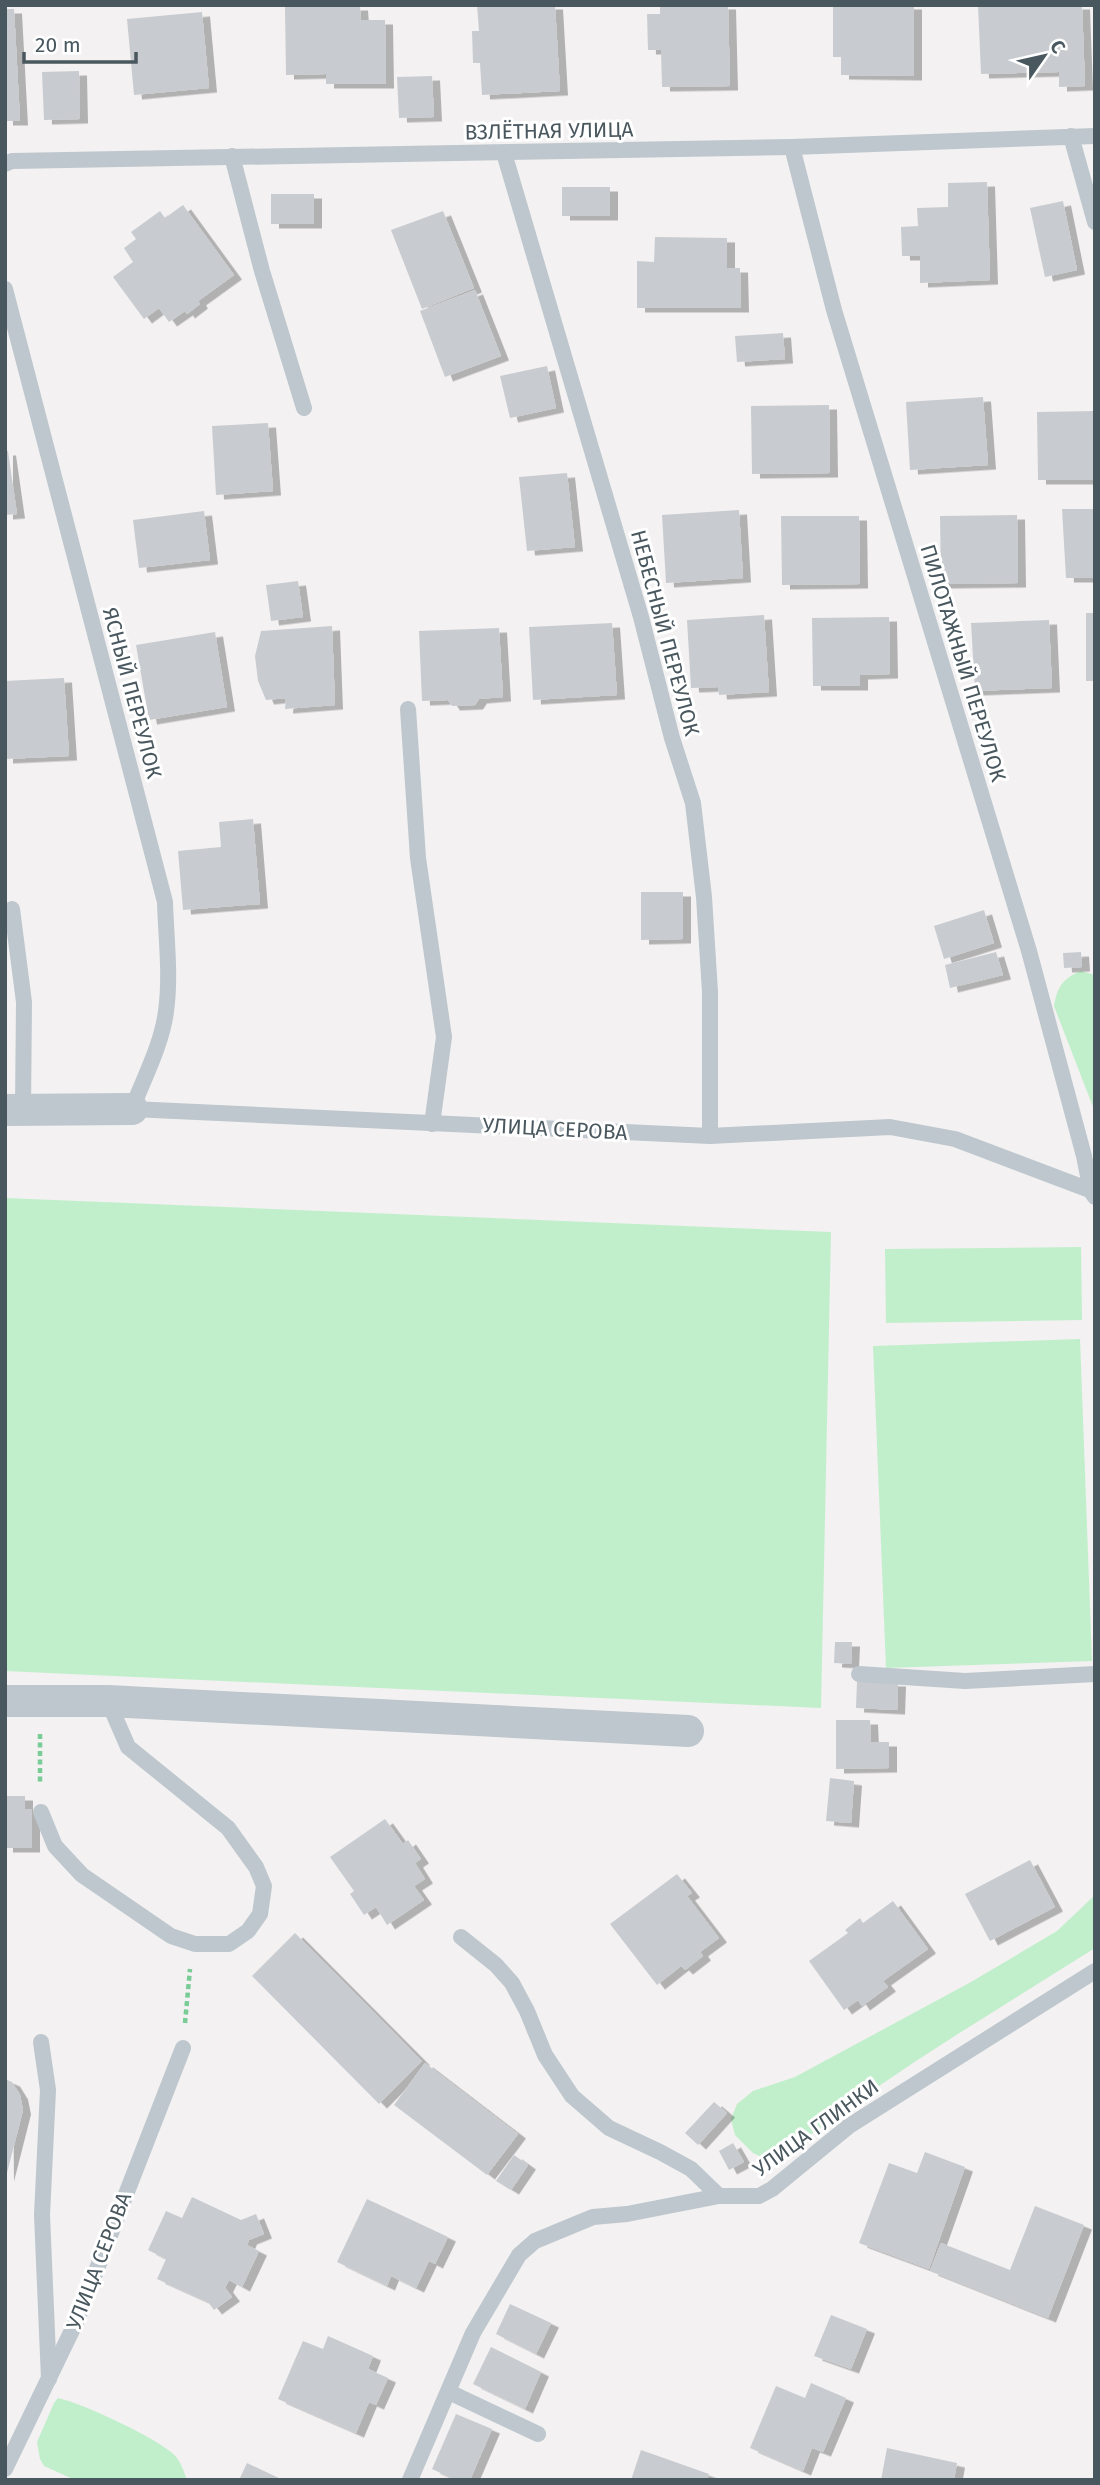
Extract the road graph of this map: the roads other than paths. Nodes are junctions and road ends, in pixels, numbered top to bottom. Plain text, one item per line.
1 (1071, 136) junction
2 (1095, 136) edge
3 (792, 147) junction
4 (505, 153) junction
5 (232, 156) junction
6 (5, 164) edge
7 (1095, 222) edge
8 (5, 289) edge
9 (304, 408) dead end
10 (408, 709) dead end
11 (12, 909) dead end
12 (132, 1109) junction
13 (14, 1110) edge
14 (432, 1124) junction
15 (710, 1136) junction
16 (1094, 1194) edge
17 (859, 1674) dead end
18 (1095, 1674) edge
19 (5, 1700) edge
20 (108, 1701) junction
21 (688, 1731) dead end
22 (41, 1812) road end
23 (461, 1937) dead end
24 (1095, 1971) edge
25 (41, 2042) dead end
26 (183, 2048) road end
27 (719, 2196) junction
28 (49, 2382) junction
29 (449, 2392) junction
30 (538, 2434) dead end
31 (5, 2469) edge
32 (410, 2480) edge

1 - 2 lane, ВЗЛЁТНАЯ УЛИЦА
1 - 3 lane, ВЗЛЁТНАЯ УЛИЦА
1 - 7 lane
3 - 4 lane, ВЗЛЁТНАЯ УЛИЦА
3 - 16 lane, ПИЛОТАЖНЫЙ ПЕРЕУЛОК
4 - 5 lane, ВЗЛЁТНАЯ УЛИЦА
4 - 15 lane, НЕБЕСНЫЙ ПЕРЕУЛОК
5 - 6 lane, ВЗЛЁТНАЯ УЛИЦА
5 - 9 lane
8 - 12 lane, ЯСНЫЙ ПЕРЕУЛОК
10 - 14 lane
11 - 13 lane
12 - 13 street, УЛИЦА СЕРОВА
12 - 14 lane, УЛИЦА СЕРОВА
14 - 15 lane, УЛИЦА СЕРОВА
15 - 16 lane, УЛИЦА СЕРОВА
17 - 18 lane
19 - 20 street
20 - 21 street
20 - 22 lane
23 - 27 lane
24 - 27 lane, УЛИЦА ГЛИНКИ
25 - 28 lane
26 - 28 lane, УЛИЦА СЕРОВА
27 - 29 lane, УЛИЦА ГЛИНКИ
28 - 31 lane, УЛИЦА СЕРОВА
29 - 30 lane
29 - 32 lane

